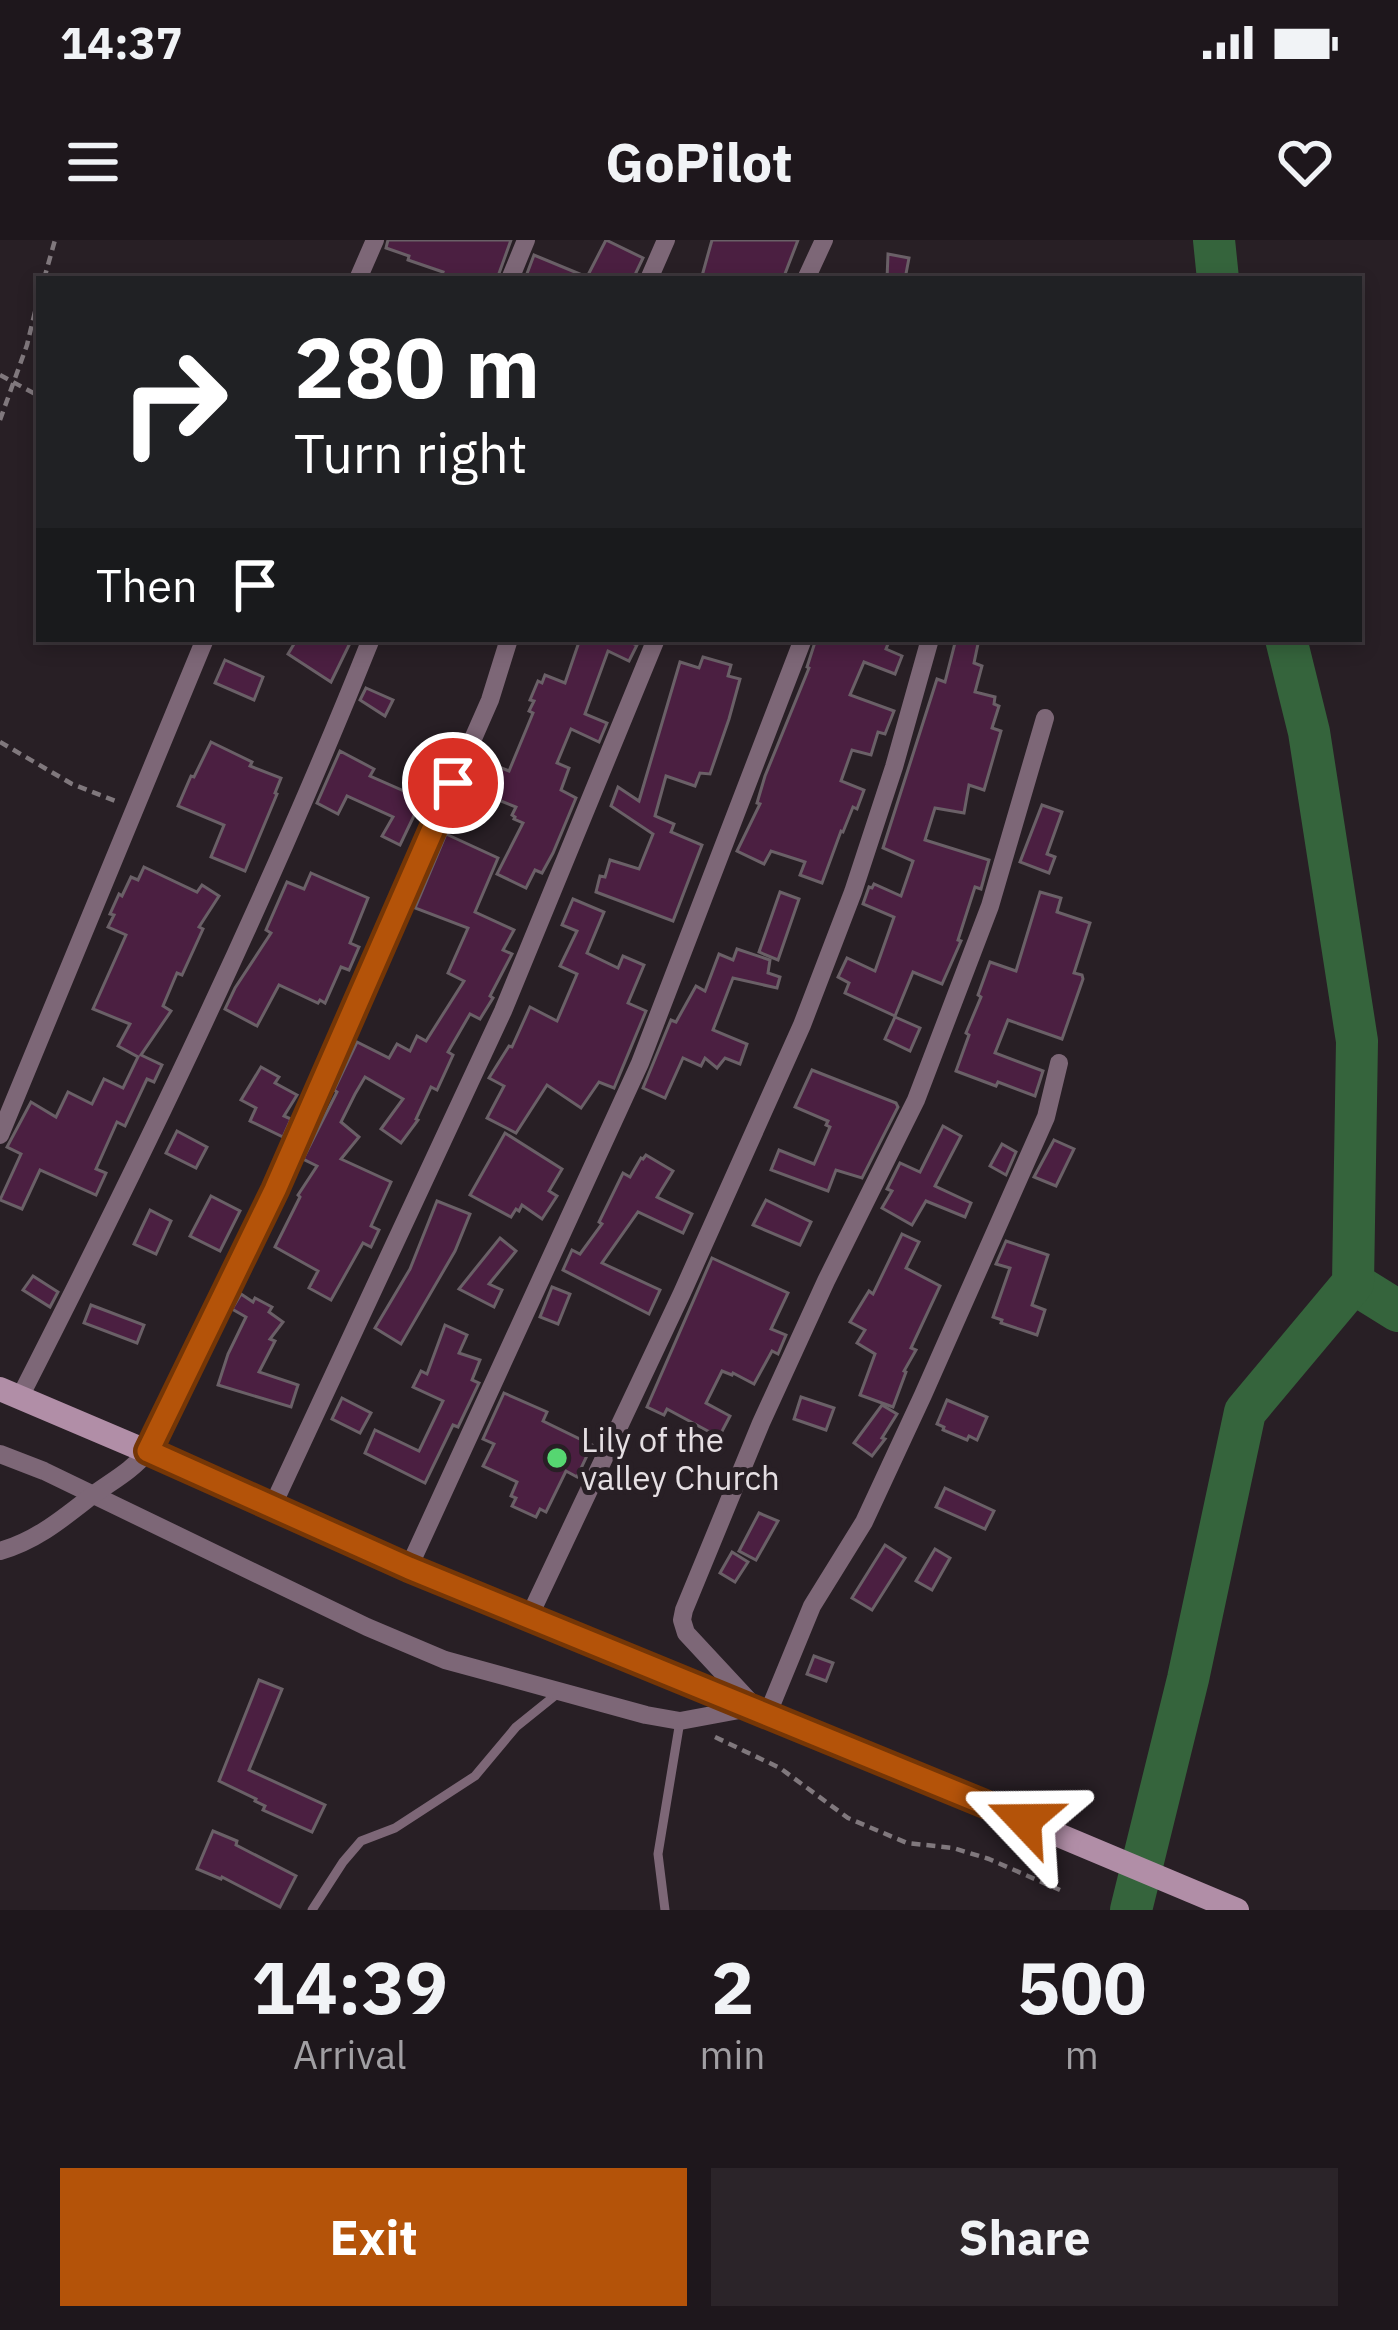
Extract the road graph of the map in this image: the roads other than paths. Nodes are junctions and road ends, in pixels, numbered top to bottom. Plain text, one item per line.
1 (375, 240) edge
2 (526, 240) edge
3 (666, 240) edge
4 (824, 240) edge
5 (814, 274) edge
6 (359, 276) edge
7 (511, 276) edge
8 (650, 276) edge
9 (205, 642) edge
10 (369, 642) edge
11 (508, 642) edge
12 (655, 642) edge
13 (802, 642) edge
14 (929, 642) edge
15 (1046, 718) dead end
16 (1059, 1063) dead end
17 (0, 1135) edge
18 (10, 1393) edge
19 (148, 1451) junction
20 (0, 1454) edge
21 (92, 1496) junction
22 (273, 1504) junction
23 (0, 1551) edge
24 (409, 1568) junction
25 (530, 1616) junction
26 (561, 1691) junction
27 (761, 1710) junction
28 (680, 1721) junction
29 (312, 1910) edge
30 (664, 1910) edge
31 (1237, 1910) edge

1 - 6 street
2 - 7 street
3 - 8 street
4 - 5 street
9 - 17 street
10 - 18 street
11 - 19 street
12 - 22 street
13 - 24 street
14 - 25 street
15 - 27 street
16 - 27 street
18 - 19 main road
19 - 21 street
19 - 22 main road
20 - 21 street
21 - 23 street
21 - 26 street
22 - 24 main road
24 - 25 main road
25 - 27 main road
26 - 28 street
26 - 29 lane
27 - 28 street
27 - 31 main road
28 - 30 lane

